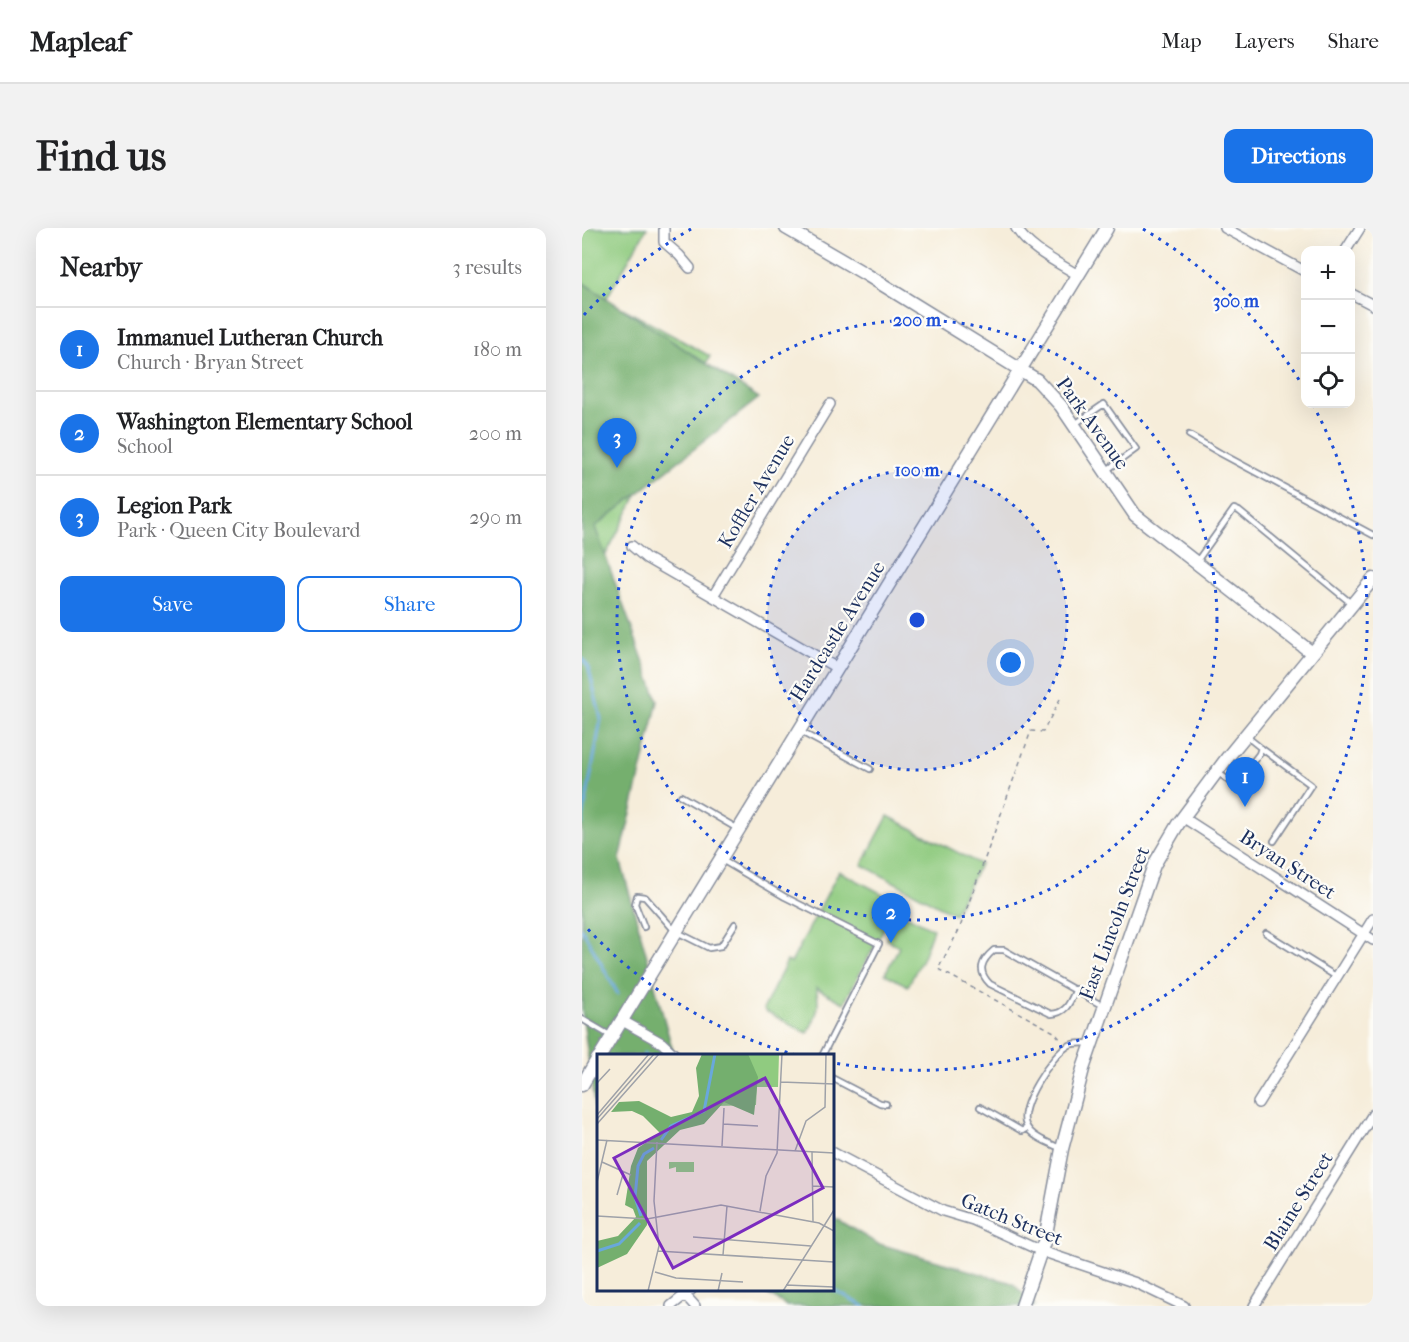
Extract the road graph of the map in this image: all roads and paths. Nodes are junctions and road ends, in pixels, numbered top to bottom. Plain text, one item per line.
1 (664, 228) edge
2 (786, 228) edge
3 (1016, 228) edge
4 (1107, 228) edge
5 (1225, 228) edge
6 (1360, 228) edge
7 (1349, 246) edge
8 (690, 268) dead end
9 (1301, 270) edge
10 (1078, 275) junction
11 (1355, 296) edge
12 (1373, 305) edge
13 (1020, 369) junction
14 (830, 404) dead end
15 (1074, 425) junction
16 (1190, 435) dead end
17 (1104, 472) junction
18 (1373, 535) edge
19 (632, 546) dead end
20 (1196, 563) junction
21 (1373, 579) edge
22 (713, 596) junction
23 (1352, 604) junction
24 (1312, 654) junction
25 (837, 668) junction
26 (1060, 699) dead end
27 (798, 731) junction
28 (1245, 735) junction
29 (1261, 748) junction
30 (870, 769) dead end
31 (1217, 772) junction
32 (681, 796) dead end
33 (1184, 818) junction
34 (738, 829) junction
35 (1274, 841) dead end
36 (720, 858) junction
37 (1373, 919) edge
38 (735, 924) dead end
39 (644, 927) dead end
40 (675, 931) junction
41 (1266, 933) dead end
42 (1364, 935) junction
43 (1373, 940) edge
44 (1337, 977) junction
45 (1076, 989) junction
46 (1103, 1006) junction
47 (582, 1019) edge
48 (621, 1020) junction
49 (611, 1036) junction
50 (1091, 1044) junction
51 (1066, 1047) junction
52 (601, 1054) edge
53 (674, 1054) edge
54 (823, 1054) edge
55 (597, 1060) edge
56 (834, 1079) edge
57 (582, 1085) edge
58 (1258, 1103) dead end
59 (886, 1104) dead end
60 (980, 1107) dead end
61 (1373, 1114) edge
62 (1027, 1128) junction
63 (1062, 1149) junction
64 (834, 1153) edge
65 (1041, 1251) junction
66 (688, 1292) edge
67 (671, 1306) edge
68 (695, 1306) edge
69 (1022, 1306) edge
70 (1184, 1306) edge
71 (1254, 1306) edge

1 - 8 street
2 - 13 street, Park Avenue
3 - 10 street
4 - 10 street, Hardcastle Avenue
5 - 9 street
6 - 7 street
10 - 13 street, Hardcastle Avenue
11 - 12 street
13 - 15 street, Park Avenue
13 - 25 street, Hardcastle Avenue
14 - 22 street, Koffler Avenue
15 - 17 street, Park Avenue
15 - 17 lane
16 - 18 lane
17 - 20 street, Park Avenue
19 - 22 street
20 - 23 lane
20 - 24 street, Park Avenue
21 - 23 street, East Lincoln Street
22 - 25 street
23 - 24 street, East Lincoln Street
24 - 28 street, East Lincoln Street
25 - 27 street, Hardcastle Avenue
26 - 51 path
27 - 30 lane
27 - 34 street, Hardcastle Avenue
28 - 29 lane
28 - 31 street, East Lincoln Street
29 - 31 lane
29 - 35 lane
31 - 33 street, East Lincoln Street
32 - 34 lane
33 - 42 street, Bryan Street
33 - 46 street, East Lincoln Street
34 - 36 street, Hardcastle Avenue
36 - 40 street, Hardcastle Avenue
36 - 54 lane
37 - 42 street
38 - 40 lane
39 - 40 lane
40 - 48 street, Hardcastle Avenue
41 - 44 lane
42 - 43 street, Bryan Street
42 - 44 street
44 - 58 street
45 - 45 lane
45 - 46 lane
46 - 50 street, East Lincoln Street
47 - 49 lane
48 - 49 street, Hardcastle Avenue
48 - 53 street
49 - 52 street, Hardcastle Avenue
50 - 51 lane
50 - 63 street, East Lincoln Street
51 - 62 lane
55 - 57 street, Hardcastle Avenue
56 - 59 lane
60 - 62 lane
61 - 71 street, Blaine Street
62 - 63 lane
63 - 65 street, East Lincoln Street
64 - 65 street, Gatch Street
65 - 69 street, East Lincoln Street
65 - 70 street, Gatch Street
66 - 67 street
66 - 68 street

